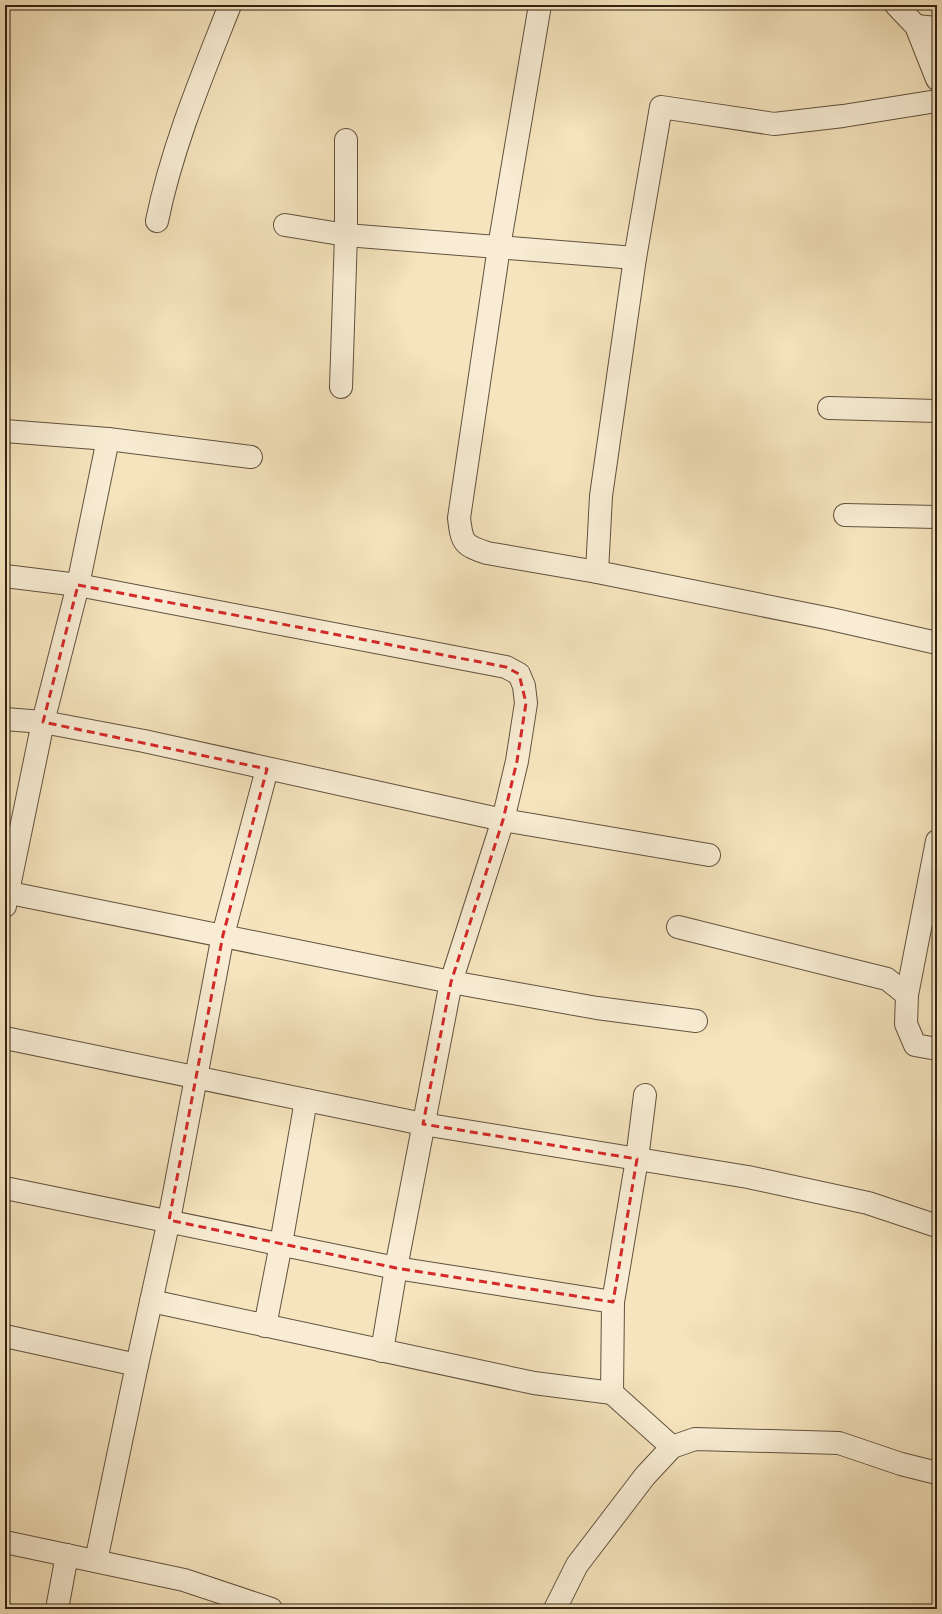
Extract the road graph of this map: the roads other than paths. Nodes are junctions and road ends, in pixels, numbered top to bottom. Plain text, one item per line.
1 (230, 5) edge
2 (540, 5) edge
3 (896, 5) edge
4 (927, 27) edge
5 (937, 78) edge
6 (937, 101) edge
7 (346, 140) dead end
8 (156, 221) dead end
9 (285, 226) dead end
10 (346, 235) junction
11 (499, 247) junction
12 (635, 258) junction
13 (341, 387) dead end
14 (829, 408) dead end
15 (937, 411) edge
16 (5, 431) edge
17 (108, 440) junction
18 (250, 457) dead end
19 (845, 515) dead end
20 (937, 517) edge
21 (598, 572) junction
22 (5, 576) edge
23 (78, 585) junction
24 (937, 643) edge
25 (5, 719) edge
26 (43, 722) junction
27 (267, 769) junction
28 (503, 820) junction
29 (937, 841) edge
30 (709, 855) dead end
31 (6, 897) edge
32 (678, 927) dead end
33 (223, 935) junction
34 (451, 982) junction
35 (907, 995) junction
36 (696, 1021) dead end
37 (5, 1038) edge
38 (937, 1049) edge
39 (195, 1077) junction
40 (645, 1095) dead end
41 (306, 1100) junction
42 (424, 1124) junction
43 (637, 1159) junction
44 (5, 1188) edge
45 (169, 1220) junction
46 (937, 1226) edge
47 (281, 1244) junction
48 (396, 1268) junction
49 (151, 1301) junction
50 (613, 1302) junction
51 (265, 1326) junction
52 (5, 1336) edge
53 (382, 1351) junction
54 (137, 1365) junction
55 (612, 1393) junction
56 (672, 1447) junction
57 (937, 1473) edge
58 (5, 1542) edge
59 (67, 1555) junction
60 (96, 1561) junction
61 (57, 1609) edge
62 (270, 1609) edge
63 (555, 1609) edge

1 - 8 street
2 - 11 street
3 - 4 street
4 - 5 street
6 - 12 street
7 - 10 street
9 - 10 street
10 - 11 street
10 - 13 street
11 - 12 street
11 - 21 street
12 - 21 street
14 - 15 street
16 - 17 street
17 - 18 street
17 - 23 street
19 - 20 street
21 - 24 street
22 - 23 street
23 - 26 street
23 - 28 street
25 - 26 street
26 - 27 street
26 - 31 street
27 - 28 street
27 - 33 street
28 - 30 street
28 - 34 street
29 - 35 street
31 - 33 street
32 - 35 street
33 - 34 street
33 - 39 street
34 - 36 street
34 - 42 street
35 - 38 street
37 - 39 street
39 - 41 street
39 - 45 street
40 - 43 street
41 - 42 street
41 - 47 street
42 - 43 street
42 - 48 street
43 - 46 street
43 - 50 street
44 - 45 street
45 - 47 street
45 - 49 street
47 - 48 street
47 - 51 street
48 - 50 street
48 - 53 street
49 - 51 street
49 - 54 street
50 - 55 street
51 - 53 street
52 - 54 street
53 - 55 street
54 - 60 street
55 - 56 street
56 - 57 street
56 - 63 street
58 - 59 street
59 - 60 street
59 - 61 street
60 - 62 street

